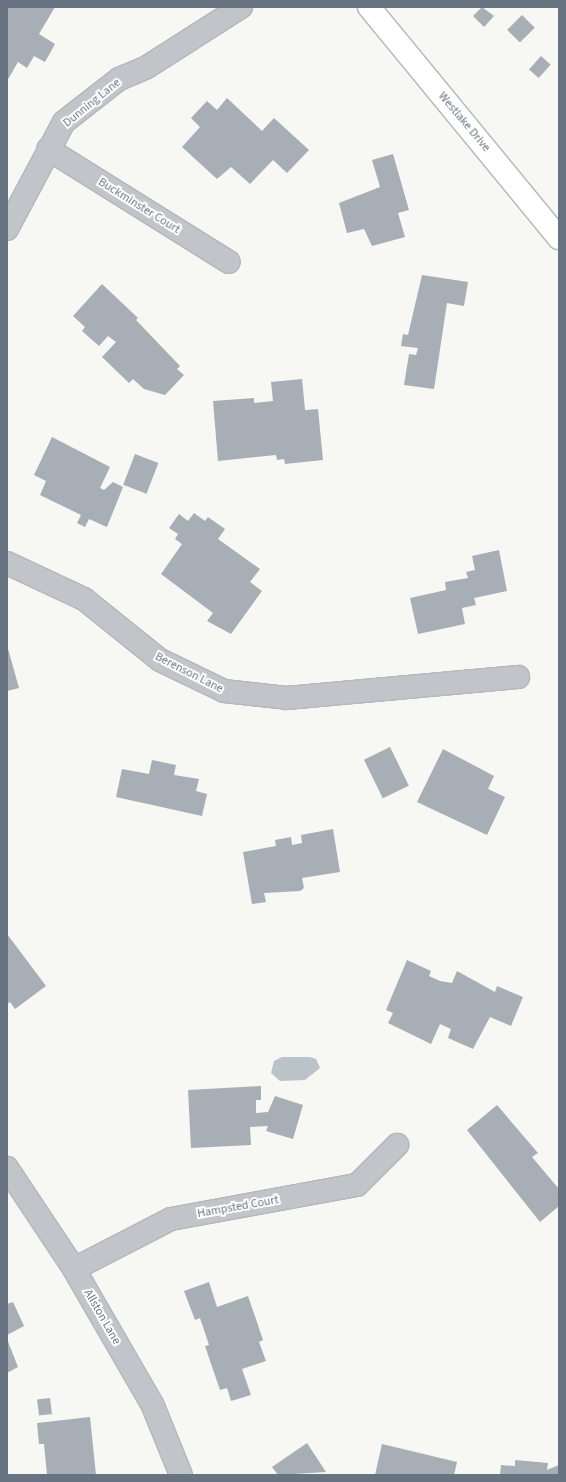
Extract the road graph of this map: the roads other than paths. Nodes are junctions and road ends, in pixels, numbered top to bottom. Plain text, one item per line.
1 (241, 7) edge
2 (368, 7) edge
3 (48, 149) junction
4 (7, 229) edge
5 (559, 238) edge
6 (229, 262) dead end
7 (7, 563) edge
8 (518, 677) dead end
9 (397, 1145) dead end
10 (7, 1168) edge
11 (74, 1269) junction
12 (181, 1475) edge

1 - 3 street, Dunning Lane
2 - 5 street, Westlake Drive
3 - 4 street, Dunning Lane
3 - 6 street, Buckminster Court
7 - 8 street, Berenson Lane
9 - 11 street, Hampsted Court
10 - 11 street, Allston Lane
11 - 12 street, Allston Lane

